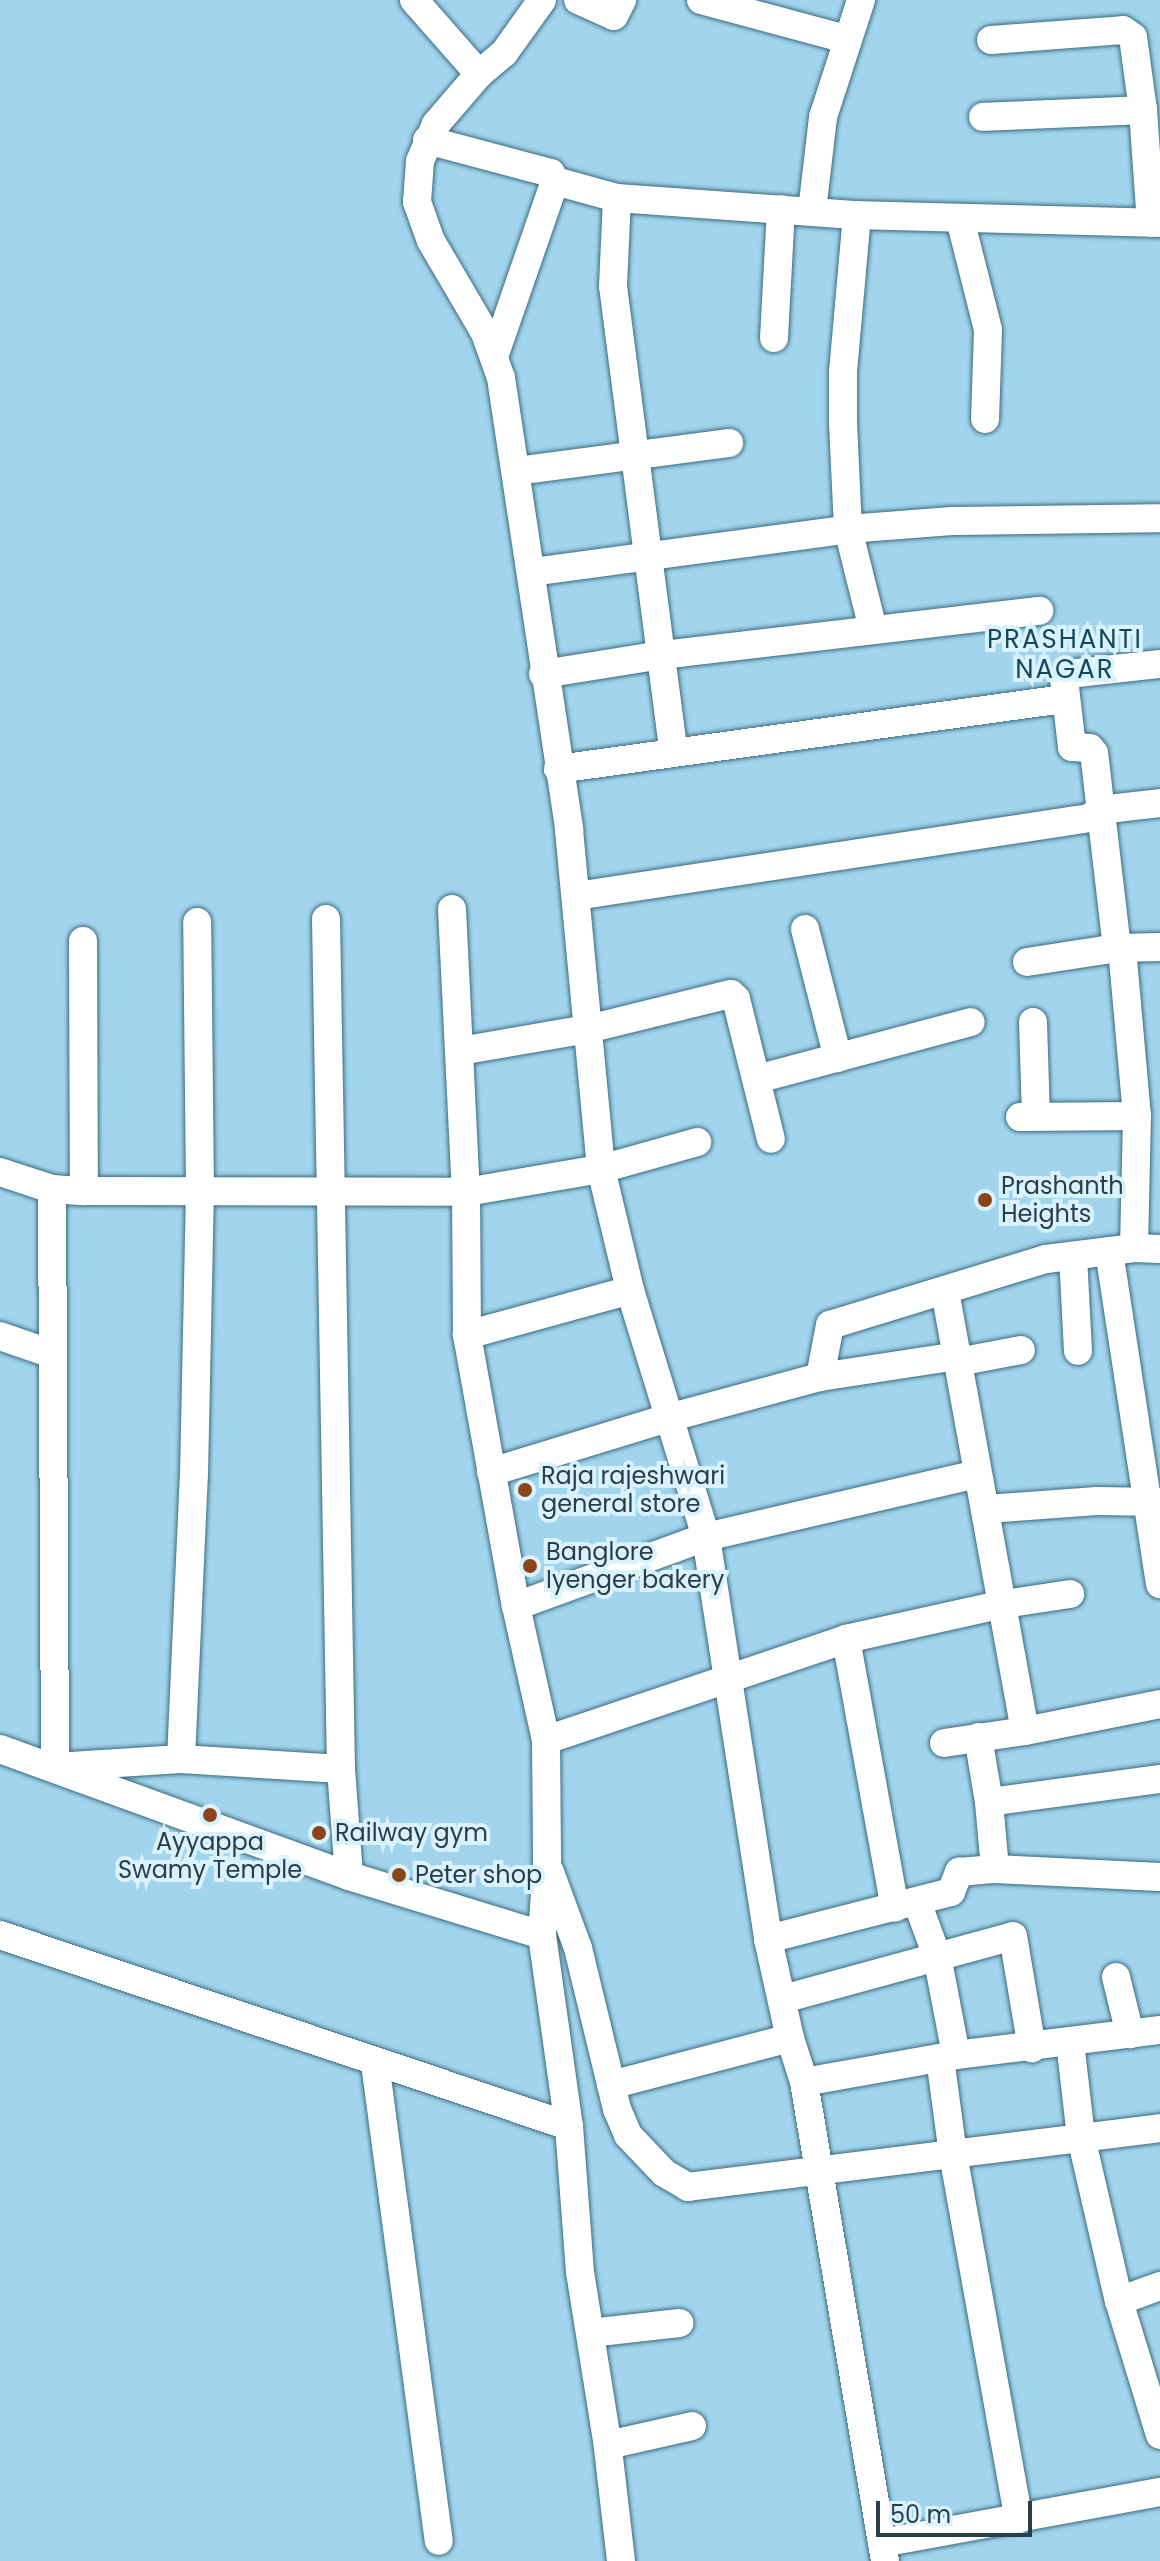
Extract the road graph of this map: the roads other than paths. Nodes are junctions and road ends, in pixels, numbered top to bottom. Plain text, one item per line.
1 (414, 0) edge
2 (578, 0) edge
3 (622, 0) edge
4 (701, 0) edge
5 (861, 0) edge
6 (537, 9) edge
7 (991, 40) dead end
8 (843, 48) junction
9 (479, 74) junction
10 (1143, 110) junction
11 (983, 117) dead end
12 (427, 140) junction
13 (555, 181) junction
14 (617, 198) junction
15 (781, 209) junction
16 (812, 211) junction
17 (857, 215) junction
18 (966, 219) junction
19 (1155, 223) edge
20 (774, 338) dead end
21 (495, 354) junction
22 (985, 419) dead end
23 (729, 443) dead end
24 (634, 456) junction
25 (516, 471) junction
26 (1160, 518) edge
27 (848, 529) junction
28 (647, 556) junction
29 (532, 572) junction
30 (1039, 611) dead end
31 (873, 629) junction
32 (662, 655) junction
33 (1160, 664) edge
34 (543, 674) junction
35 (1071, 682) junction
36 (673, 750) junction
37 (558, 769) junction
38 (1160, 803) edge
39 (1099, 810) junction
40 (576, 896) junction
41 (452, 909) dead end
42 (326, 919) dead end
43 (197, 922) dead end
44 (805, 929) dead end
45 (83, 941) dead end
46 (1160, 947) edge
47 (1119, 948) junction
48 (1027, 962) dead end
49 (971, 1022) dead end
50 (1033, 1022) dead end
51 (588, 1029) junction
52 (460, 1051) junction
53 (838, 1058) junction
54 (757, 1079) junction
55 (1137, 1116) junction
56 (771, 1139) dead end
57 (697, 1142) dead end
58 (601, 1169) junction
59 (0, 1172) edge
60 (52, 1189) junction
61 (84, 1191) junction
62 (200, 1191) junction
63 (466, 1192) junction
64 (332, 1194) junction
65 (1135, 1250) edge
66 (1073, 1256) junction
67 (630, 1290) junction
68 (945, 1291) junction
69 (467, 1335) junction
70 (0, 1336) edge
71 (1021, 1350) dead end
72 (1078, 1351) dead end
73 (52, 1354) junction
74 (958, 1359) junction
75 (820, 1377) junction
76 (668, 1418) junction
77 (491, 1472) junction
78 (977, 1474) junction
79 (1155, 1502) edge
80 (987, 1509) junction
81 (706, 1537) junction
82 (1160, 1584) edge
83 (1070, 1594) dead end
84 (1004, 1604) junction
85 (516, 1606) junction
86 (846, 1639) junction
87 (728, 1678) junction
88 (1160, 1704) edge
89 (1025, 1731) junction
90 (978, 1737) junction
91 (546, 1740) junction
92 (944, 1743) dead end
93 (0, 1749) edge
94 (181, 1759) junction
95 (55, 1767) junction
96 (341, 1769) junction
97 (1160, 1779) edge
98 (989, 1802) junction
99 (547, 1865) junction
100 (995, 1869) junction
101 (349, 1876) junction
102 (1160, 1877) edge
103 (906, 1905) junction
104 (0, 1935) edge
105 (542, 1935) junction
106 (768, 1939) junction
107 (937, 1956) junction
108 (1116, 1977) dead end
109 (783, 1999) junction
110 (1160, 2030) edge
111 (1130, 2034) junction
112 (790, 2038) junction
113 (1070, 2042) junction
114 (1032, 2048) junction
115 (948, 2057) junction
116 (375, 2063) junction
117 (804, 2082) junction
118 (611, 2085) junction
119 (569, 2126) junction
120 (1160, 2128) edge
121 (1081, 2137) junction
122 (953, 2154) junction
123 (818, 2171) junction
124 (1160, 2286) edge
125 (1119, 2301) junction
126 (679, 2323) dead end
127 (590, 2333) junction
128 (692, 2426) dead end
129 (1159, 2431) edge
130 (608, 2445) junction
131 (1160, 2492) edge
132 (1019, 2519) junction
133 (439, 2541) dead end
134 (883, 2552) edge
135 (621, 2561) edge

1 - 9 street
2 - 3 street
4 - 8 street
5 - 8 street
6 - 9 street
7 - 10 street
8 - 16 street
9 - 12 street
10 - 11 street
10 - 19 street
12 - 13 street
12 - 21 street
13 - 14 street
13 - 21 street
14 - 15 street
14 - 24 street
15 - 16 street
15 - 20 street
16 - 17 street
17 - 18 street
17 - 27 street
18 - 19 street
18 - 22 street
21 - 25 street
23 - 24 street
24 - 25 street
24 - 28 street
25 - 29 street
26 - 27 street
27 - 28 street
27 - 31 street
28 - 29 street
28 - 32 street
29 - 34 street
30 - 31 street
31 - 32 street
32 - 34 street
32 - 36 street
33 - 35 street
34 - 37 street
35 - 36 street
35 - 39 street
36 - 37 street
37 - 40 street
38 - 39 street
39 - 40 street
39 - 47 street
40 - 51 street
41 - 52 street
42 - 64 street
43 - 62 street
44 - 53 street
45 - 61 street
46 - 47 street
47 - 48 street
47 - 55 street
49 - 53 street
50 - 55 street
51 - 52 street
51 - 54 street
51 - 58 street
52 - 63 street
53 - 54 street
54 - 56 street
55 - 65 street
57 - 58 street
58 - 63 street
58 - 67 street
59 - 60 street
60 - 61 street
60 - 73 street
61 - 62 street
62 - 64 street
62 - 94 street
63 - 64 street
63 - 69 street
64 - 96 street
65 - 66 street
65 - 79 street
66 - 68 street
66 - 72 street
67 - 69 street
67 - 76 street
68 - 74 street
68 - 75 street
69 - 77 street
70 - 73 street
71 - 74 street
73 - 95 street
74 - 75 street
74 - 78 street
75 - 76 street
76 - 77 street
76 - 81 street
77 - 85 street
78 - 80 street
78 - 81 street
79 - 80 street
79 - 82 street
80 - 84 street
81 - 85 street
81 - 87 street
83 - 84 street
84 - 86 street
84 - 89 street
85 - 91 street
86 - 87 street
86 - 103 street
87 - 91 street
87 - 106 street
88 - 89 street
89 - 90 street
90 - 92 street
90 - 98 street
91 - 99 street
93 - 95 street
94 - 95 street
94 - 96 street
95 - 101 street
96 - 101 street
97 - 98 street
98 - 100 street
99 - 105 street
99 - 118 street
100 - 102 street
100 - 103 street
101 - 105 street
103 - 106 street
103 - 107 street
104 - 116 street
105 - 119 street
106 - 109 street
107 - 109 street
107 - 114 street
107 - 115 street
108 - 111 street
109 - 112 street
110 - 111 street
111 - 113 street
112 - 117 street
112 - 118 street
113 - 114 street
113 - 121 street
114 - 115 street
115 - 117 street
115 - 122 street
116 - 119 street
116 - 133 street
117 - 123 street
118 - 123 street
119 - 127 street
120 - 121 street
121 - 122 street
121 - 125 street
122 - 123 street
122 - 132 street
123 - 134 street
124 - 125 street
125 - 129 street
126 - 127 street
127 - 130 street
128 - 130 street
130 - 135 street
131 - 132 street
132 - 134 street

